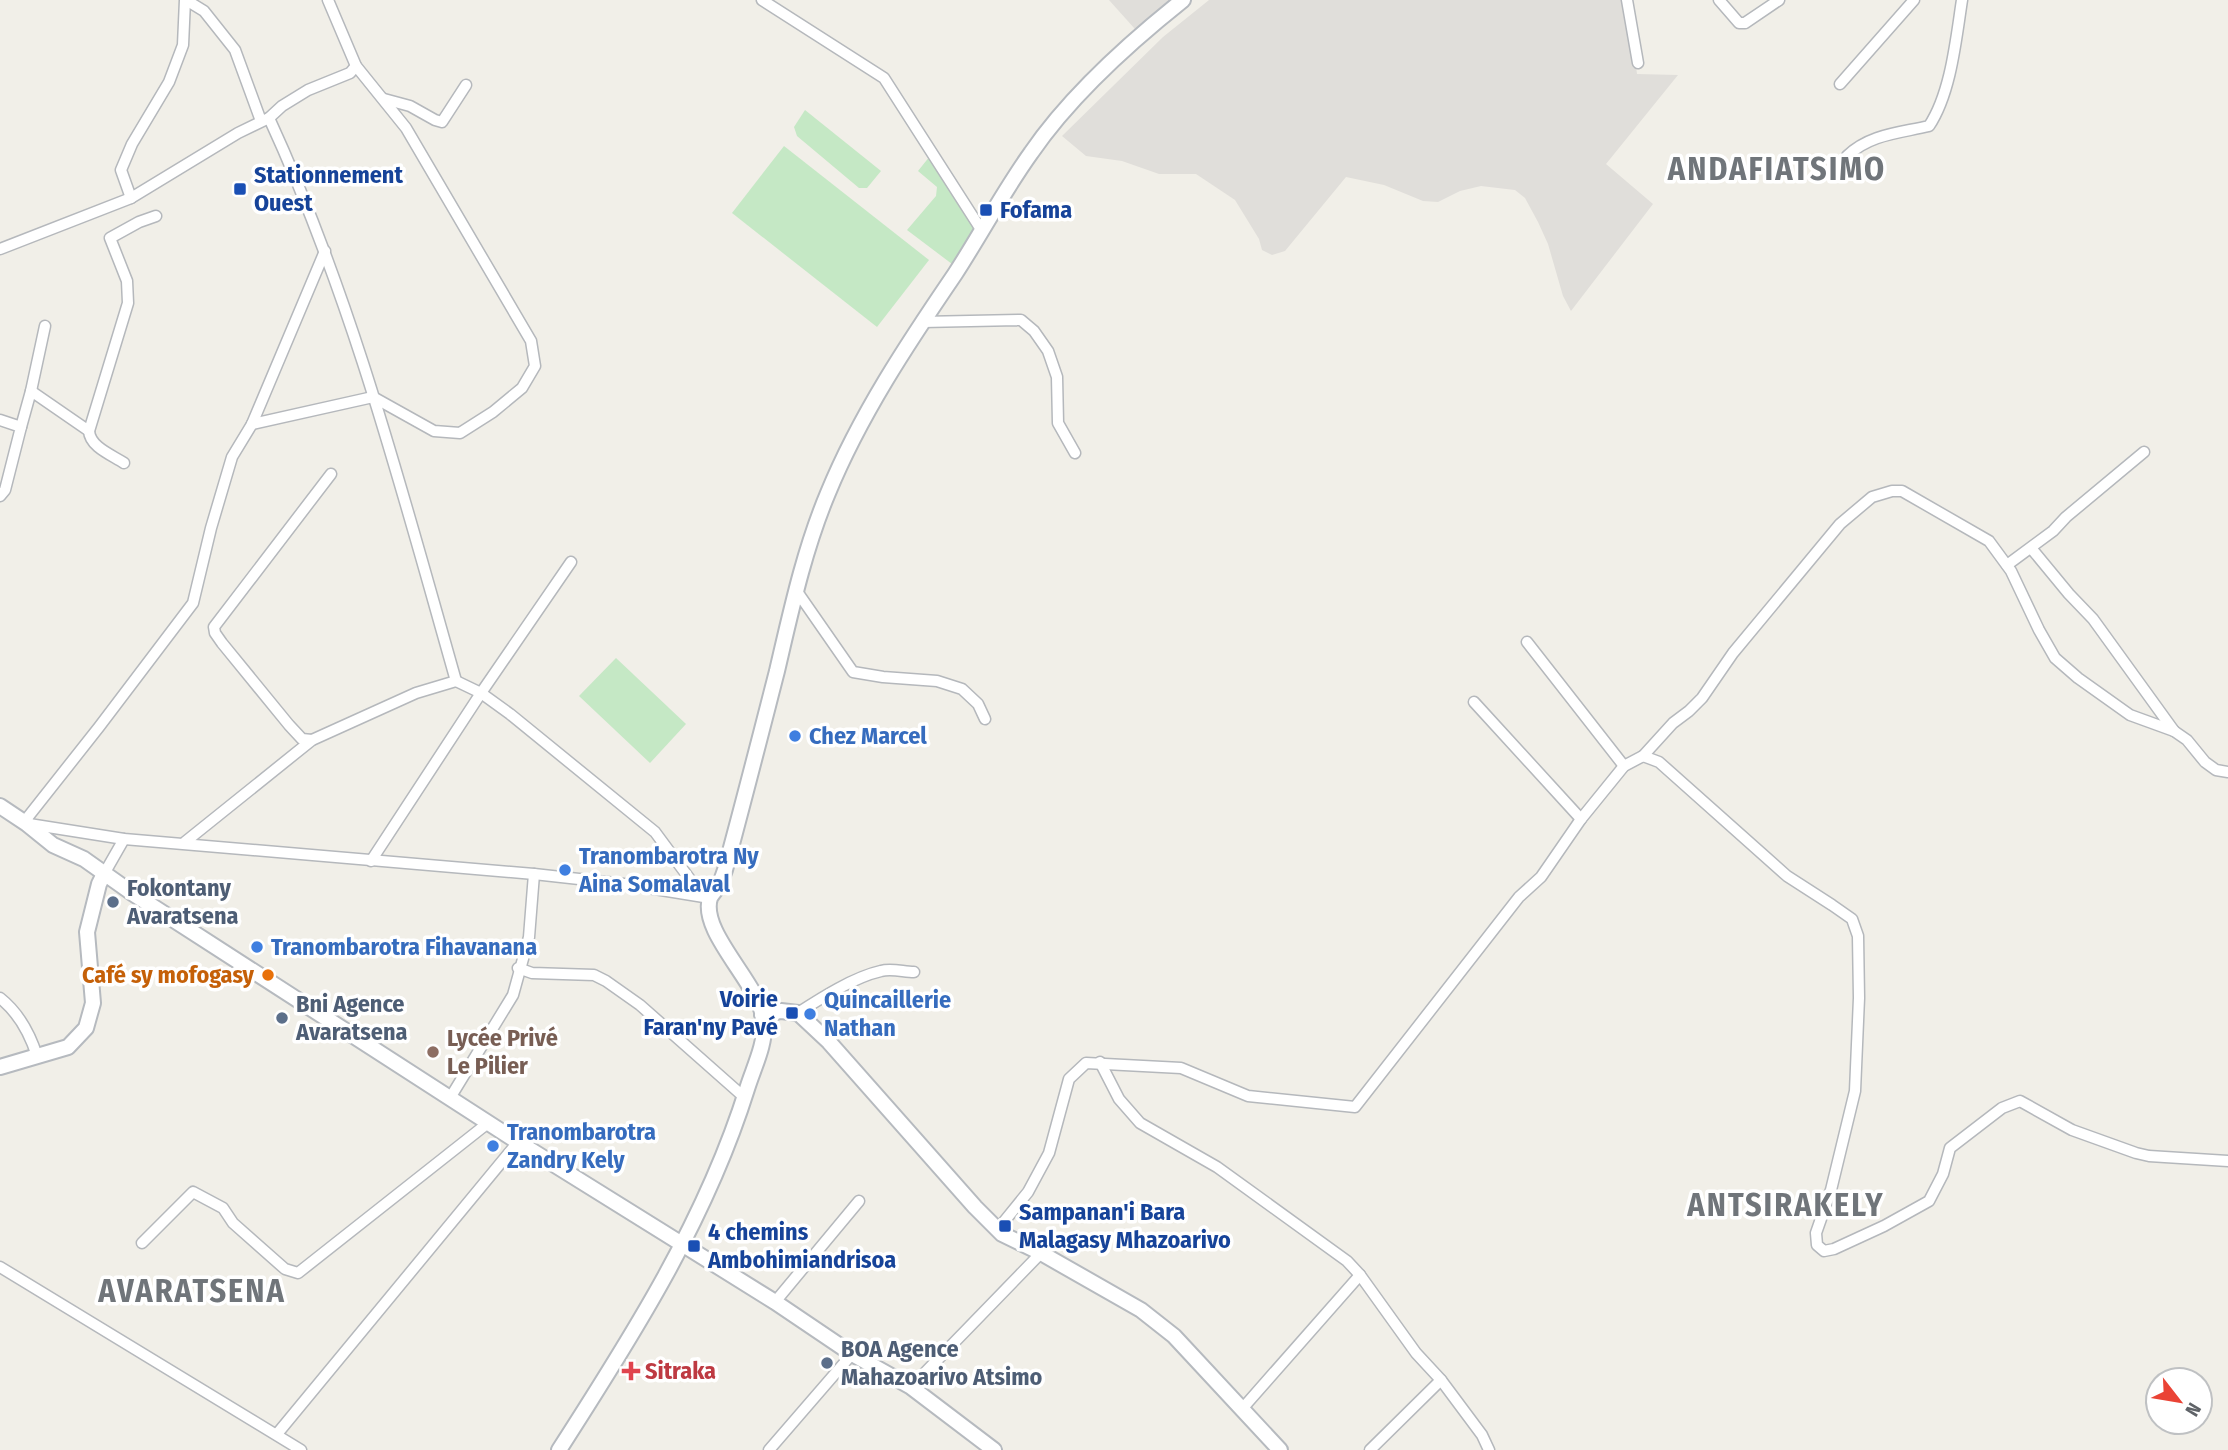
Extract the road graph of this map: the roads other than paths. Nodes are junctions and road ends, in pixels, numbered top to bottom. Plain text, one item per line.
1 (186, 0) edge
2 (328, 0) edge
3 (762, 0) edge
4 (1183, 0) edge
5 (1627, 0) edge
6 (1719, 0) edge
7 (1779, 0) edge
8 (1914, 0) edge
9 (1962, 0) edge
10 (1638, 63) dead end
11 (356, 66) junction
12 (1840, 84) dead end
13 (466, 85) dead end
14 (383, 99) junction
15 (265, 120) junction
16 (1847, 156) dead end
17 (131, 198) junction
18 (156, 216) dead end
19 (982, 231) junction
20 (0, 249) edge
21 (326, 251) junction
22 (922, 322) junction
23 (45, 327) dead end
24 (31, 391) junction
25 (373, 397) junction
26 (0, 420) edge
27 (252, 424) junction
28 (21, 427) junction
29 (89, 431) junction
30 (2144, 452) dead end
31 (1075, 453) dead end
32 (124, 463) dead end
33 (331, 474) dead end
34 (0, 496) edge
35 (2031, 548) junction
36 (571, 562) dead end
37 (2007, 565) junction
38 (796, 590) junction
39 (1527, 642) dead end
40 (456, 681) junction
41 (481, 693) junction
42 (1474, 702) dead end
43 (985, 719) dead end
44 (2174, 731) junction
45 (312, 740) junction
46 (1643, 756) junction
47 (1624, 766) junction
48 (2228, 772) edge
49 (0, 806) edge
50 (1581, 820) junction
51 (25, 823) junction
52 (124, 839) junction
53 (185, 842) junction
54 (371, 861) junction
55 (104, 874) junction
56 (534, 874) junction
57 (710, 898) junction
58 (519, 968) junction
59 (914, 972) dead end
60 (0, 998) edge
61 (798, 1013) junction
62 (762, 1015) junction
63 (37, 1056) junction
64 (1100, 1062) junction
65 (0, 1067) edge
66 (744, 1097) junction
67 (450, 1098) junction
68 (488, 1123) junction
69 (518, 1142) junction
70 (2228, 1161) edge
71 (859, 1201) dead end
72 (998, 1229) junction
73 (142, 1243) dead end
74 (682, 1244) junction
75 (1041, 1252) junction
76 (0, 1267) edge
77 (1360, 1275) junction
78 (775, 1302) junction
79 (852, 1354) junction
80 (1441, 1380) junction
81 (911, 1387) junction
82 (1241, 1409) junction
83 (277, 1434) junction
84 (301, 1450) edge
85 (559, 1450) edge
86 (769, 1450) edge
87 (993, 1450) edge
88 (1280, 1450) edge
89 (1370, 1450) edge
90 (1489, 1450) edge

1 - 15 street
1 - 17 street
2 - 11 street
3 - 19 street
4 - 19 main road
5 - 10 street
6 - 7 street
8 - 12 street
9 - 16 street
11 - 14 street
11 - 15 street
13 - 14 street
14 - 25 street
15 - 17 street
15 - 21 street
17 - 20 street
18 - 29 street
19 - 22 main road
21 - 25 street
21 - 27 street
22 - 31 street
22 - 38 main road
23 - 24 street
24 - 28 street
24 - 29 street
25 - 27 street
25 - 40 street
26 - 28 street
27 - 51 street
28 - 34 street
29 - 32 street
30 - 35 street
33 - 45 street
35 - 37 street
35 - 44 street
36 - 41 street
37 - 44 street
37 - 46 street
38 - 43 street
38 - 57 main road
39 - 47 street
40 - 41 street
40 - 45 street
41 - 54 street
41 - 57 street
42 - 50 street
44 - 48 street
45 - 53 street
46 - 47 street
46 - 70 street
47 - 50 street
49 - 51 main road
50 - 64 street
51 - 52 street
51 - 55 main road
52 - 53 street
52 - 55 street
53 - 54 street
54 - 56 street
55 - 63 main road
55 - 67 main road
56 - 57 street
56 - 58 street
57 - 62 main road
58 - 66 street
58 - 67 street
59 - 61 street
60 - 63 street
61 - 62 main road
61 - 72 main road
62 - 66 main road
63 - 65 main road
64 - 72 street
64 - 77 street
66 - 74 main road
67 - 68 main road
68 - 69 main road
68 - 73 street
69 - 74 main road
69 - 83 street
71 - 78 street
72 - 75 main road
74 - 78 main road
74 - 85 main road
75 - 81 street
75 - 82 main road
76 - 83 street
77 - 80 street
77 - 82 street
78 - 79 main road
79 - 81 main road
79 - 86 street
80 - 89 street
80 - 90 street
81 - 87 main road
82 - 88 main road
83 - 84 street

